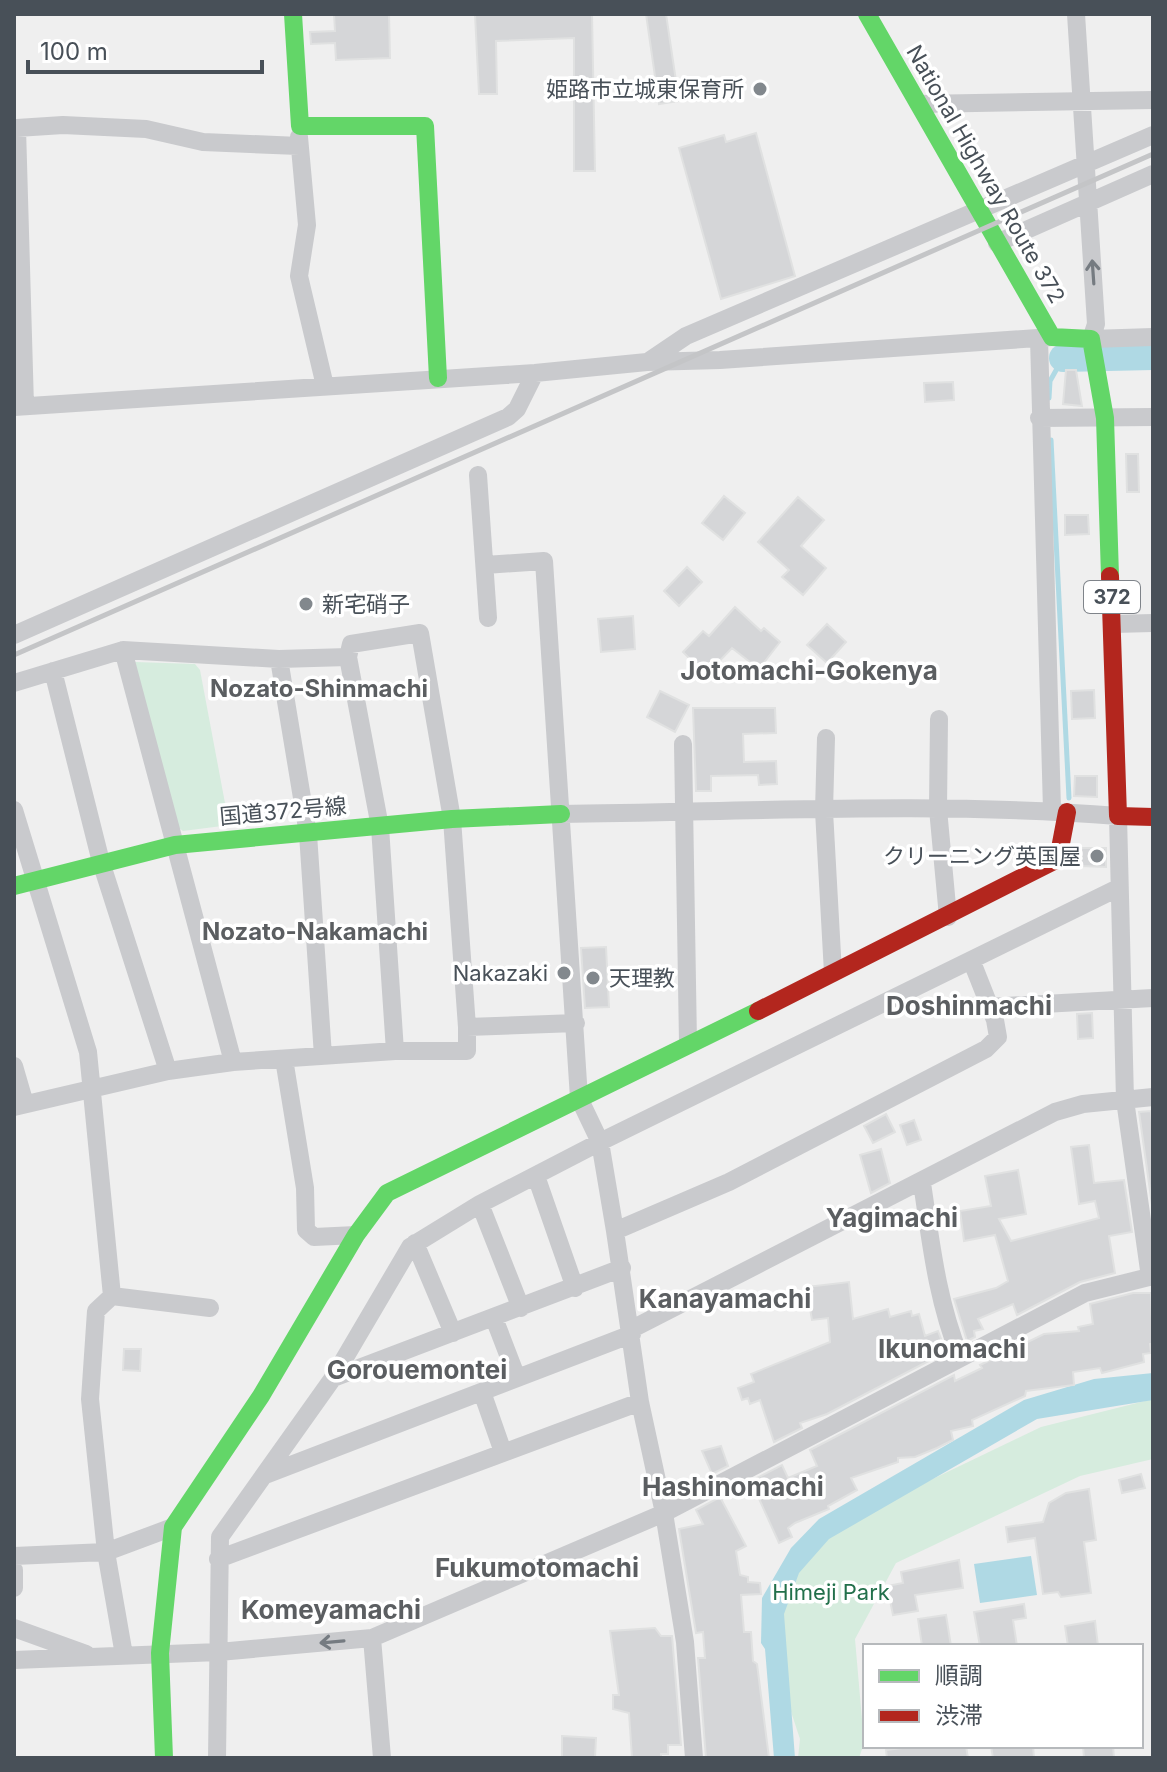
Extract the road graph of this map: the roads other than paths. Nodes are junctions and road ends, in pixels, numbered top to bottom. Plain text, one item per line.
1 (293, 14) edge
2 (867, 14) edge
3 (1076, 14) edge
4 (1153, 100) edge
5 (1080, 101) junction
6 (919, 104) junction
7 (300, 126) junction
8 (1153, 135) edge
9 (299, 146) junction
10 (1085, 164) junction
11 (1153, 174) edge
12 (1088, 203) junction
13 (977, 209) junction
14 (997, 243) junction
15 (1153, 337) edge
16 (1046, 338) junction
17 (1092, 346) junction
18 (647, 362) junction
19 (535, 373) junction
20 (438, 378) junction
21 (325, 386) junction
22 (20, 406) edge
23 (1153, 417) edge
24 (1049, 418) junction
25 (1105, 418) junction
26 (478, 475) dead end
27 (485, 565) junction
28 (488, 618) dead end
29 (1153, 623) edge
30 (1113, 624) junction
31 (14, 635) edge
32 (123, 650) junction
33 (348, 657) junction
34 (279, 659) junction
35 (53, 671) junction
36 (14, 683) edge
37 (939, 719) dead end
38 (826, 738) dead end
39 (683, 744) dead end
40 (938, 809) junction
41 (14, 810) edge
42 (824, 811) junction
43 (1060, 811) junction
44 (684, 813) junction
45 (561, 814) junction
46 (1118, 816) junction
47 (1153, 817) edge
48 (452, 819) junction
49 (380, 827) junction
50 (308, 834) junction
51 (175, 845) junction
52 (101, 862) junction
53 (33, 880) junction
54 (14, 886) edge
55 (1118, 888) junction
56 (948, 917) junction
57 (972, 962) junction
58 (833, 973) junction
59 (1153, 998) edge
60 (1123, 999) junction
61 (988, 1007) junction
62 (576, 1023) junction
63 (467, 1027) junction
64 (688, 1043) junction
65 (395, 1051) junction
66 (323, 1056) junction
67 (284, 1059) junction
68 (233, 1062) junction
69 (14, 1066) edge
70 (168, 1071) junction
71 (92, 1090) junction
72 (1153, 1097) edge
73 (579, 1098) junction
74 (1125, 1100) junction
75 (20, 1106) edge
76 (600, 1142) junction
77 (536, 1176) junction
78 (922, 1183) junction
79 (480, 1204) junction
80 (615, 1231) junction
81 (356, 1235) junction
82 (415, 1243) junction
83 (622, 1268) junction
84 (1152, 1276) edge
85 (575, 1288) junction
86 (112, 1296) junction
87 (210, 1308) dead end
88 (521, 1308) junction
89 (494, 1318) junction
90 (632, 1331) junction
91 (453, 1333) junction
92 (960, 1357) junction
93 (333, 1378) junction
94 (517, 1378) junction
95 (482, 1392) junction
96 (640, 1402) junction
97 (503, 1452) junction
98 (265, 1475) junction
99 (664, 1513) junction
100 (173, 1527) junction
101 (106, 1552) junction
102 (14, 1556) edge
103 (218, 1559) junction
104 (14, 1570) edge
105 (14, 1588) edge
106 (14, 1628) edge
107 (372, 1638) junction
108 (219, 1652) junction
109 (160, 1653) junction
110 (124, 1655) junction
111 (100, 1659) junction
112 (14, 1660) edge
113 (164, 1758) edge
114 (217, 1758) edge
115 (382, 1758) edge
116 (694, 1758) edge

1 - 7 main road
2 - 6 main road, National Highway Route 372
3 - 5 street
4 - 5 street
5 - 6 street
5 - 10 street
6 - 13 main road, National Highway Route 372
7 - 9 street
7 - 20 main road
8 - 10 street
9 - 21 street
9 - 22 street
10 - 12 street
10 - 13 street
11 - 12 street
12 - 14 street
17 -> 12 street
13 - 14 main road, National Highway Route 372
13 - 18 street
14 - 16 main road, National Highway Route 372
15 - 17 street
16 - 17 main road, National Highway Route 372
16 - 18 street
16 - 24 street
17 - 25 main road, 372
18 - 19 street
19 - 20 street
19 - 31 street
20 - 21 street
21 - 22 street
23 - 25 street
24 - 25 street
24 - 43 street
25 - 30 main road, 372
26 - 27 street
27 - 28 street
27 - 45 street
29 - 30 street
30 - 46 main road, 372
32 - 34 street
32 - 35 street
32 - 51 street
33 - 34 street
33 - 48 street
33 - 49 street
34 - 50 street
35 - 36 street
35 - 52 street
37 - 40 street
38 - 42 street
39 - 44 street
40 - 42 street
40 - 43 street
40 - 56 street
41 - 53 street
42 - 44 street
42 - 58 street
43 - 46 street
43 - 56 main road
44 - 45 street
44 - 64 street
45 - 48 main road, 国道372号線
45 - 62 street
46 - 47 main road
46 - 55 street
48 - 49 main road, 国道372号線
48 - 63 street
49 - 50 main road, 国道372号線
49 - 65 street
50 - 51 main road, 国道372号線
50 - 66 street
51 - 52 main road, 国道372号線
51 - 68 street
52 - 53 main road, 国道372号線
52 - 70 street
53 - 54 main road, 国道372号線
53 - 71 street
55 - 57 street
55 - 60 street
56 - 58 main road
57 - 61 street
57 - 76 street
58 - 64 main road
59 - 60 street
60 - 61 street
60 - 74 street
61 - 80 street
62 - 63 street
62 - 73 street
63 - 65 street
64 - 73 main road
65 - 66 street
66 - 67 street
67 - 68 street
67 - 81 street
68 - 70 street
69 - 75 street
70 - 71 street
71 - 75 street
71 - 86 street
72 - 74 street
73 - 76 street
73 - 81 main road
74 - 78 street
74 - 84 street
76 - 77 street
76 - 80 street
77 - 79 street
77 - 85 street
78 - 90 street
78 - 92 street
79 - 82 street
79 - 88 street
80 - 83 street
81 - 100 main road
82 - 91 street
82 - 93 street
83 - 85 street
83 - 90 street
84 - 92 street
85 - 88 street
86 - 87 street
86 - 101 street
88 - 89 street
89 - 91 street
89 - 94 street
90 - 94 street
90 - 96 street
91 - 93 street
92 - 99 street
93 - 98 street
94 - 95 street
95 - 97 street
95 - 98 street
96 - 97 street
96 - 99 street
97 - 103 street
98 - 103 street
99 - 107 street
99 - 116 street
100 - 101 street
100 - 109 main road
101 - 102 street
101 - 110 street
103 - 108 street
104 - 105 street
106 - 111 street
107 -> 108 street
107 - 115 street
108 - 109 street
108 - 114 street
109 - 110 street
109 - 113 main road
110 - 111 street
111 - 112 street

